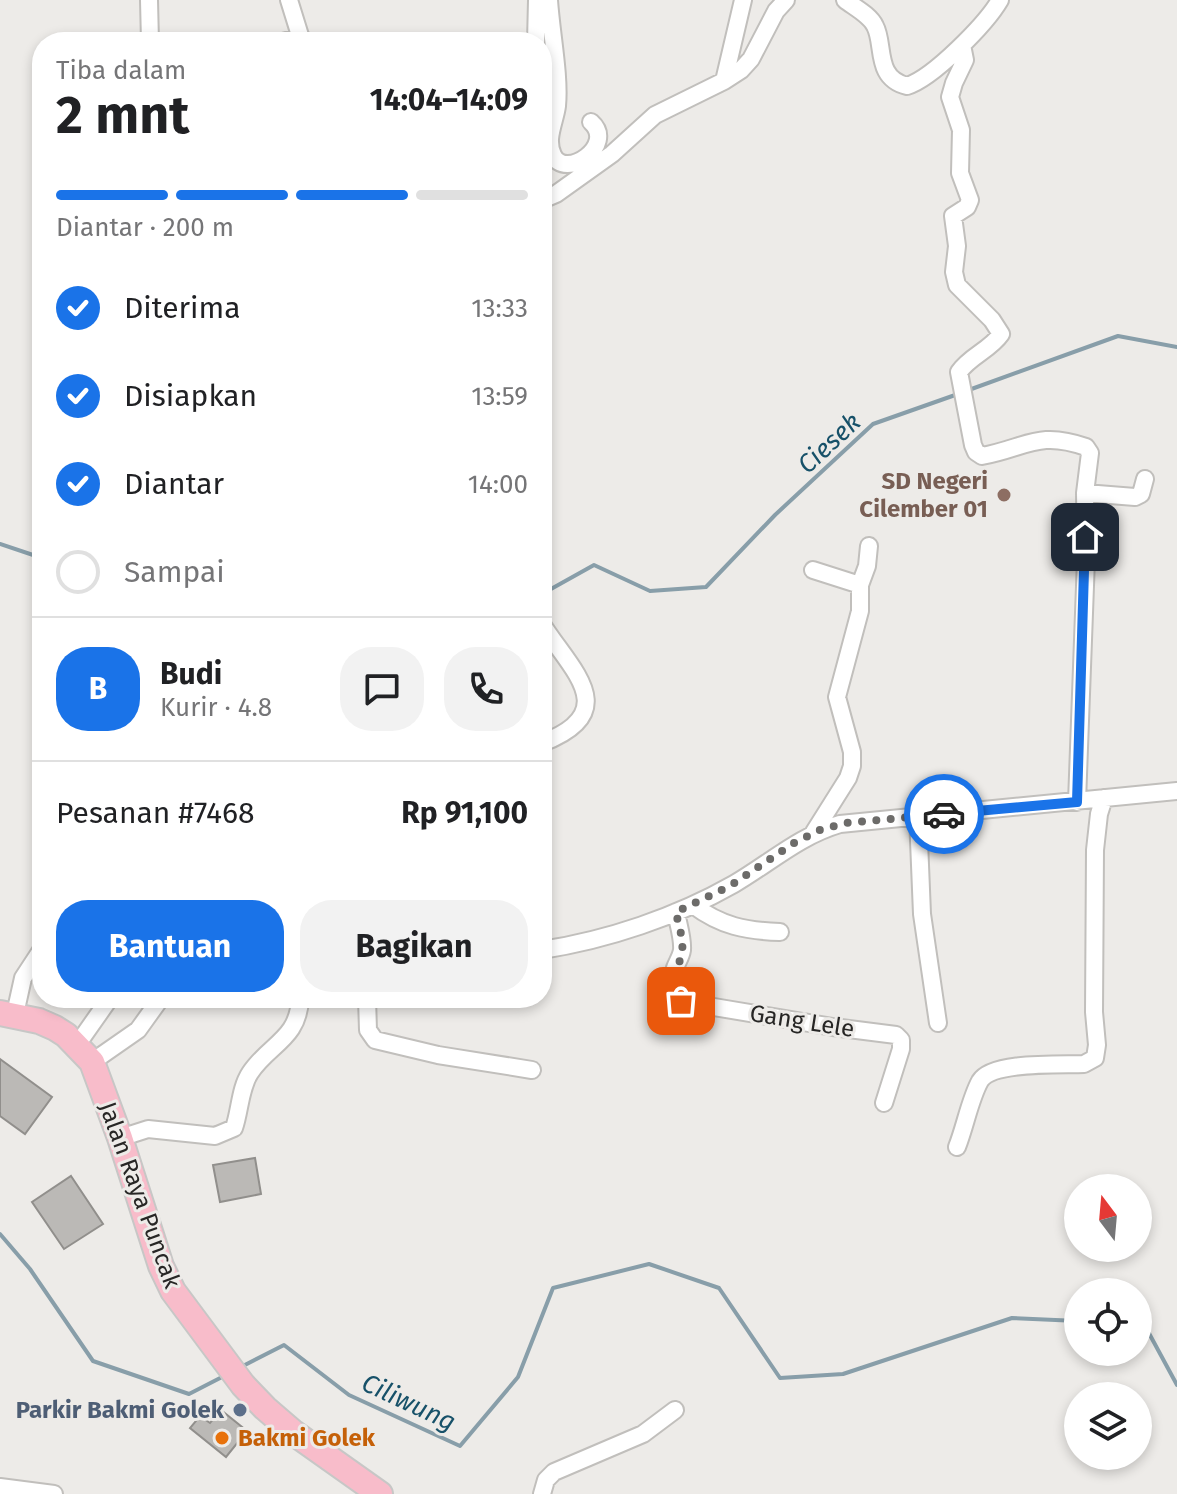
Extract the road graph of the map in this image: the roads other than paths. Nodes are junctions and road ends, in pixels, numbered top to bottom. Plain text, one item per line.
1 (149, 0) edge
2 (289, 0) edge
3 (537, 0) edge
4 (549, 0) edge
5 (743, 0) edge
6 (786, 0) edge
7 (845, 0) edge
8 (1000, 0) edge
9 (150, 32) edge
10 (299, 32) edge
11 (536, 32) edge
12 (551, 32) edge
13 (552, 39) edge
14 (962, 45) junction
15 (724, 81) junction
16 (591, 122) dead end
17 (552, 126) edge
18 (552, 154) edge
19 (552, 196) edge
20 (1145, 479) dead end
21 (1085, 493) junction
22 (869, 546) dead end
23 (813, 570) dead end
24 (860, 585) junction
25 (552, 638) edge
26 (552, 738) edge
27 (1177, 791) edge
28 (1104, 798) junction
29 (1077, 802) junction
30 (918, 816) junction
31 (813, 833) junction
32 (693, 905) junction
33 (676, 912) junction
34 (780, 932) dead end
35 (552, 948) edge
36 (32, 964) edge
37 (105, 1008) edge
38 (154, 1008) edge
39 (300, 1008) edge
40 (367, 1008) edge
41 (7, 1014) edge
42 (938, 1023) dead end
43 (84, 1054) junction
44 (532, 1070) dead end
45 (884, 1103) dead end
46 (120, 1138) junction
47 (957, 1147) dead end
48 (675, 1410) dead end
49 (0, 1487) edge
50 (54, 1494) edge
51 (380, 1494) edge
52 (542, 1494) edge

1 - 9 street
2 - 10 street
3 - 11 street
4 - 12 street
5 - 15 street
6 - 15 street
7 - 14 street
8 - 14 street
13 - 17 street
14 - 21 street
15 - 19 street
16 - 18 street
20 - 21 street
21 - 29 street
22 - 24 street
23 - 24 street
24 - 31 street
25 - 26 street
27 - 28 street
28 - 29 street
28 - 47 street
29 - 30 street
30 - 31 street
30 - 42 street
31 - 32 street
32 - 33 street
32 - 34 street
33 - 35 street
33 - 45 street, Gang Lele
36 - 41 street
37 - 43 street
38 - 43 street
39 - 46 street
40 - 44 street
41 - 43 highway
43 - 46 highway, Jalan Raya Puncak
46 - 51 highway, Jalan Raya Puncak
48 - 52 street
49 - 50 street

